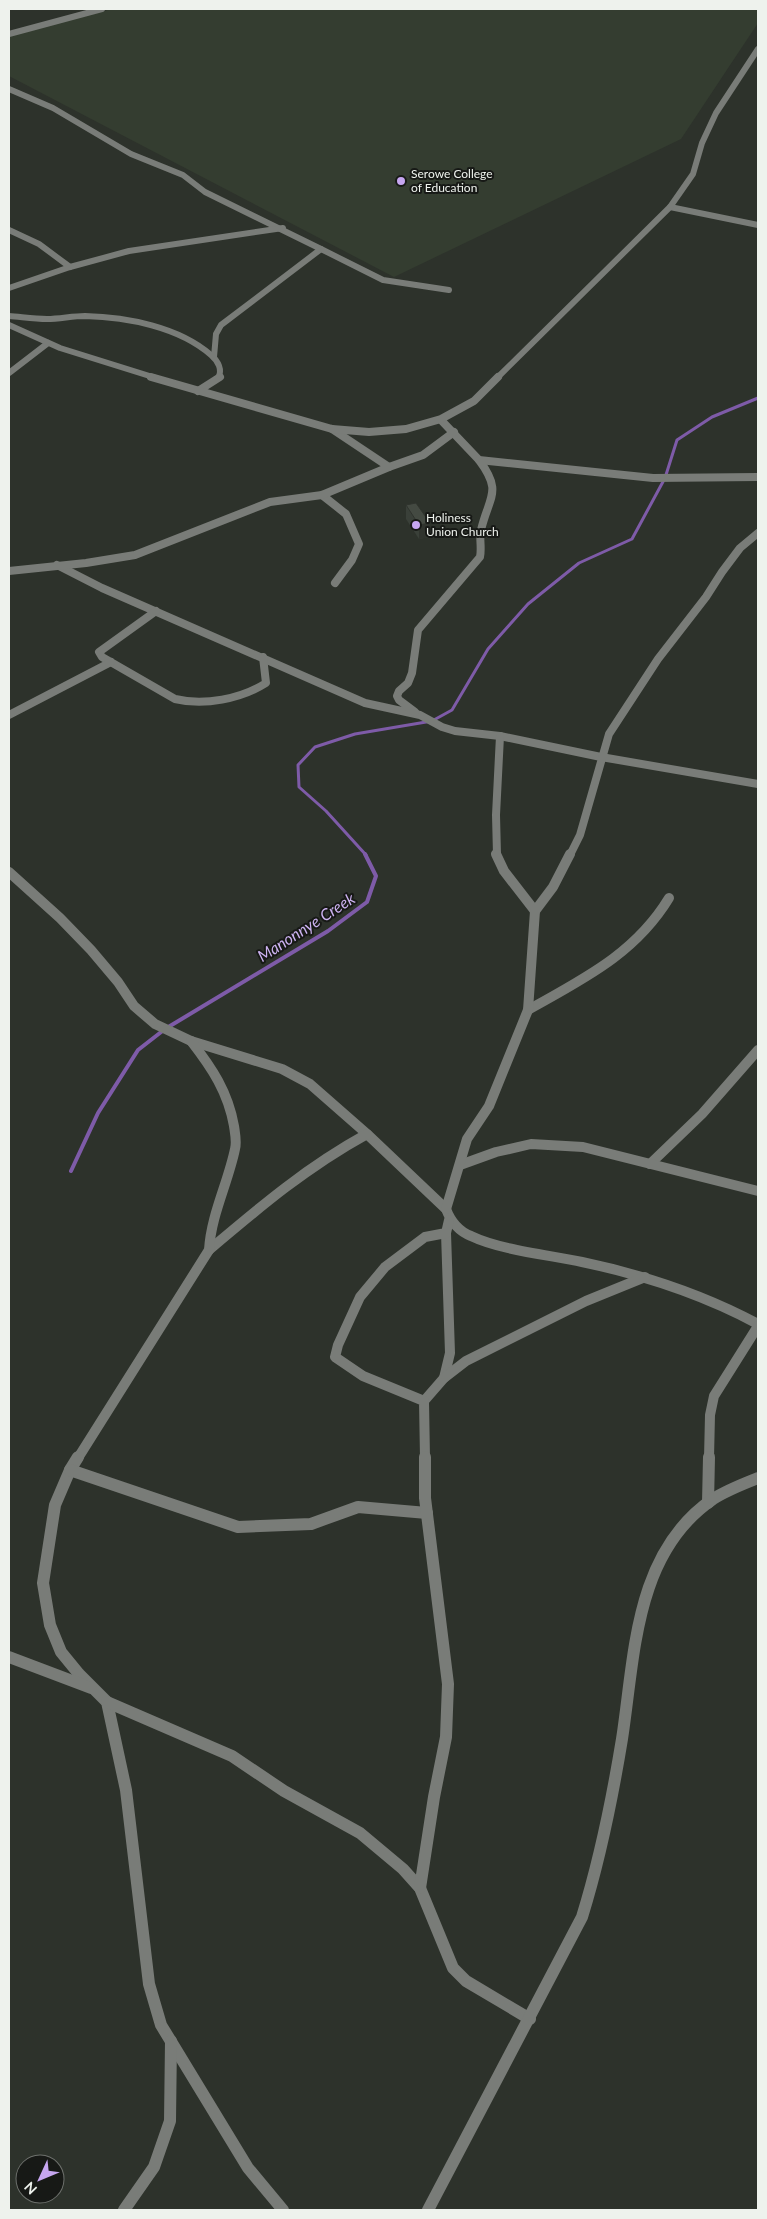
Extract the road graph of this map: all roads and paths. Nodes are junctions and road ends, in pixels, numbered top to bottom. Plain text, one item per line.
1 (102, 9) edge
2 (9, 34) edge
3 (758, 49) edge
4 (9, 89) edge
5 (670, 207) junction
6 (758, 225) edge
7 (283, 228) junction
8 (9, 230) edge
9 (321, 249) junction
10 (70, 268) junction
11 (9, 288) edge
12 (449, 290) dead end
13 (9, 316) edge
14 (9, 325) edge
15 (48, 344) junction
16 (214, 357) junction
17 (9, 373) edge
18 (198, 391) junction
19 (441, 420) junction
20 (332, 428) junction
21 (454, 432) junction
22 (479, 460) junction
23 (390, 468) junction
24 (758, 477) edge
25 (322, 495) junction
26 (758, 533) edge
27 (748, 541) junction
28 (758, 547) edge
29 (57, 564) junction
30 (9, 571) edge
31 (335, 583) dead end
32 (156, 611) junction
33 (263, 657) junction
34 (111, 662) junction
35 (9, 715) edge
36 (420, 715) junction
37 (500, 736) junction
38 (601, 757) junction
39 (758, 784) edge
40 (9, 872) edge
41 (669, 898) dead end
42 (535, 911) junction
43 (528, 1010) junction
44 (191, 1041) junction
45 (758, 1050) edge
46 (367, 1134) junction
47 (650, 1164) junction
48 (460, 1165) junction
49 (758, 1191) edge
50 (447, 1214) junction
51 (446, 1233) junction
52 (209, 1250) junction
53 (645, 1278) junction
54 (758, 1325) edge
55 (444, 1378) junction
56 (424, 1401) junction
57 (70, 1470) junction
58 (758, 1478) edge
59 (708, 1503) junction
60 (427, 1513) junction
61 (9, 1657) edge
62 (94, 1689) junction
63 (107, 1702) junction
64 (420, 1888) junction
65 (530, 2020) junction
66 (171, 2041) junction
67 (124, 2210) edge
68 (283, 2210) edge
69 (428, 2210) edge

1 - 2 street
3 - 5 street
4 - 7 street
5 - 6 street
5 - 19 street
7 - 9 street
7 - 10 street
8 - 10 street
9 - 12 street
9 - 16 street
10 - 11 street
13 - 16 street
14 - 15 street
15 - 17 street
15 - 18 street
16 - 18 street
18 - 20 street
19 - 20 street
19 - 21 street
20 - 23 street
21 - 22 street
21 - 23 street
22 - 24 street
22 - 36 street
23 - 25 street
25 - 29 street
25 - 31 street
26 - 27 street
27 - 28 street
27 - 38 street
29 - 30 street
29 - 32 street
32 - 33 street
32 - 34 street
33 - 34 street
33 - 36 street
34 - 35 street
36 - 37 street
37 - 38 street
37 - 42 street
38 - 39 street
38 - 42 street
40 - 44 street
41 - 43 street
42 - 43 street
43 - 48 street
44 - 46 street
44 - 52 street
45 - 47 street
46 - 50 street
46 - 52 street
47 - 48 street
47 - 49 street
48 - 50 street
50 - 51 street
50 - 53 street
51 - 55 street
51 - 56 street
52 - 57 street
53 - 54 street
53 - 55 street
54 - 59 street
55 - 56 street
56 - 60 street
57 - 60 street
57 - 62 street
58 - 59 street
59 - 65 street
60 - 64 street
61 - 62 street
62 - 63 street
63 - 64 street
63 - 66 street
64 - 65 street
65 - 69 street
66 - 67 street
66 - 68 street

